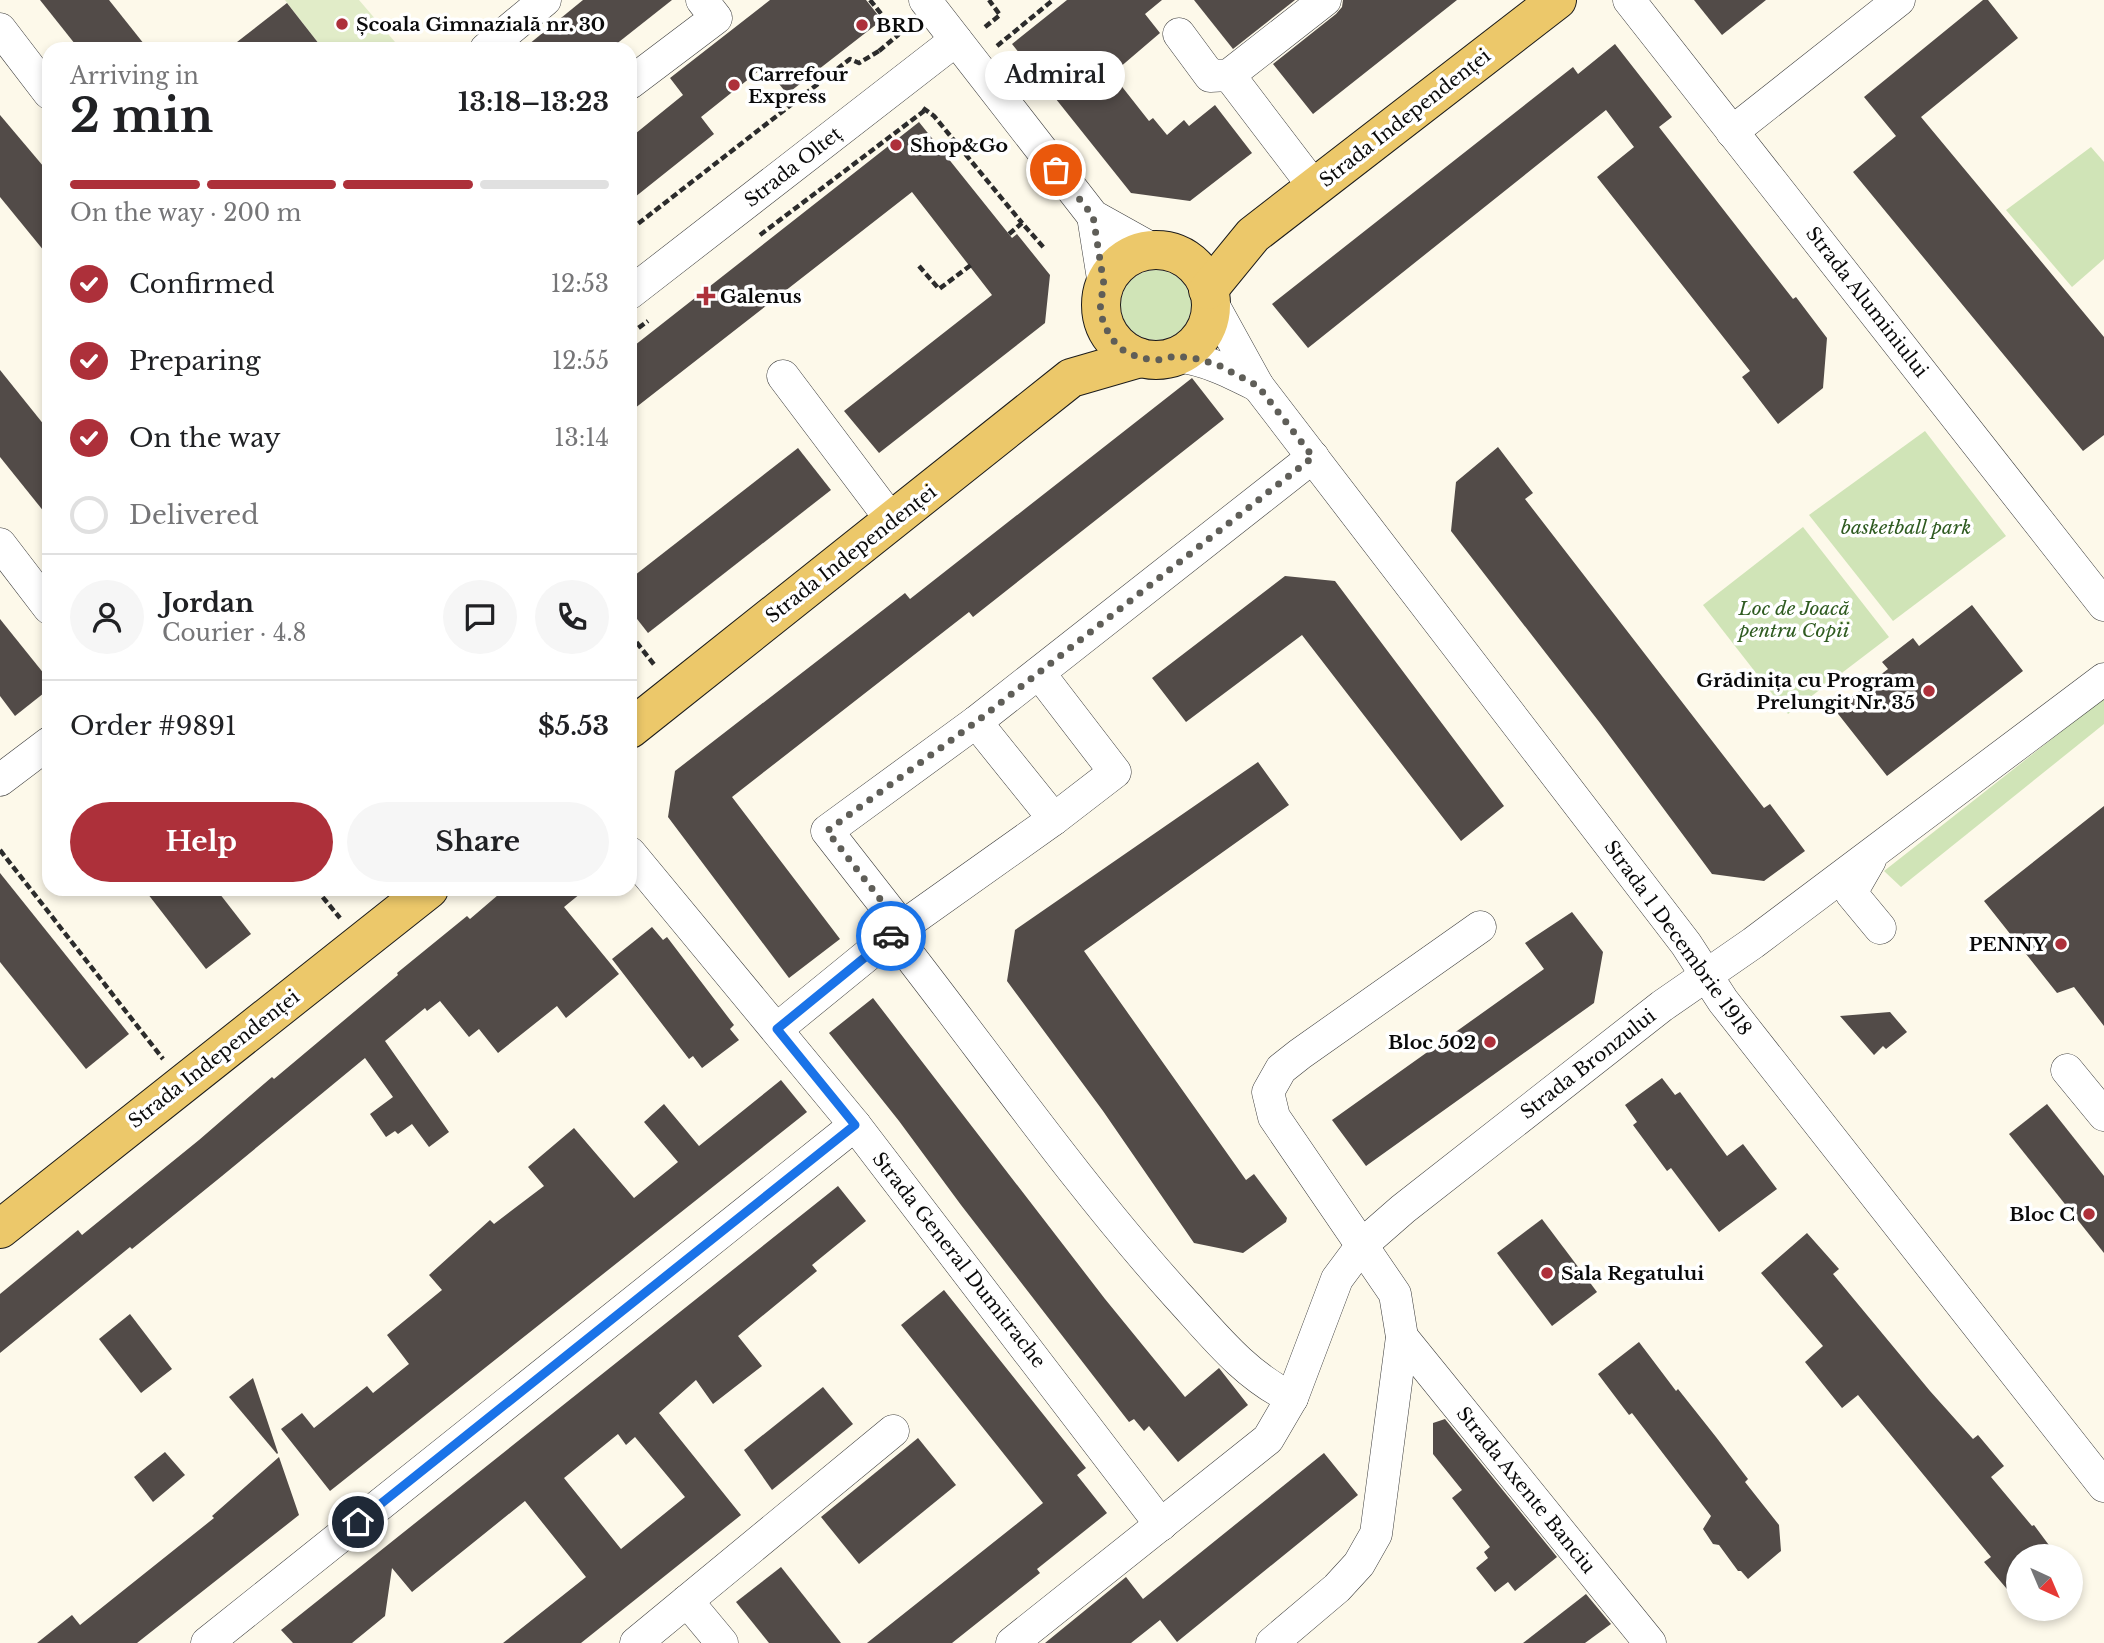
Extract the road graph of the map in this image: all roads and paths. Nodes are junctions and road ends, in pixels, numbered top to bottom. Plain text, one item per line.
1 (545, 0) edge
2 (702, 0) edge
3 (870, 0) edge
4 (989, 0) edge
5 (1053, 0) edge
6 (1325, 0) edge
7 (1557, 0) edge
8 (1629, 0) edge
9 (1899, 0) edge
10 (927, 3) edge
11 (0, 29) edge
12 (1179, 34) dead end
13 (898, 35) junction
14 (968, 36) junction
15 (988, 39) dead end
16 (494, 42) edge
17 (879, 51) junction
18 (1228, 75) junction
19 (637, 78) edge
20 (904, 81) junction
21 (42, 84) edge
22 (924, 110) junction
23 (1732, 132) junction
24 (1315, 188) junction
25 (1093, 216) junction
26 (1022, 223) junction
27 (637, 225) edge
28 (1009, 234) dead end
29 (1253, 235) junction
30 (750, 243) dead end
31 (1045, 250) dead end
32 (1169, 253) junction
33 (971, 265) dead end
34 (919, 266) dead end
35 (637, 288) edge
36 (1209, 294) junction
37 (1102, 295) junction
38 (652, 318) dead end
39 (637, 329) edge
40 (1158, 357) junction
41 (783, 376) dead end
42 (1071, 379) junction
43 (1258, 386) junction
44 (1313, 457) junction
45 (893, 522) junction
46 (0, 544) edge
47 (42, 599) edge
48 (2104, 606) edge
49 (1039, 673) junction
50 (2104, 679) edge
51 (976, 722) junction
52 (637, 723) edge
53 (42, 748) edge
54 (0, 780) edge
55 (1054, 819) junction
56 (0, 850) edge
57 (1874, 853) junction
58 (637, 861) edge
59 (420, 896) edge
60 (902, 927) junction
61 (1480, 927) dead end
62 (1880, 928) dead end
63 (1707, 975) junction
64 (777, 1029) junction
65 (2067, 1070) dead end
66 (182, 1084) junction
67 (2104, 1115) edge
68 (855, 1125) junction
69 (0, 1229) edge
70 (1363, 1244) junction
71 (1402, 1337) junction
72 (1292, 1398) junction
73 (893, 1432) dead end
74 (2104, 1486) edge
75 (1161, 1525) junction
76 (688, 1601) junction
77 (207, 1643) edge
78 (636, 1643) edge
79 (722, 1643) edge
80 (1012, 1643) edge
81 (1272, 1643) edge
82 (1650, 1643) edge

1 - 16 street
2 - 19 street
3 - 13 path
4 - 14 path
5 - 15 path
6 - 18 street
7 - 24 main road, Strada Independenței
8 - 23 street, Strada Aluminiului
9 - 23 street
10 - 13 path
10 - 14 street
11 - 21 street
12 - 18 street
13 - 17 path
14 - 20 street, Strada Olteț
14 - 25 street
17 - 20 path
17 - 27 path
18 - 24 street
20 - 22 path
20 - 35 street, Strada Olteț
22 - 26 path
22 - 30 path
23 - 48 street, Strada Aluminiului
24 - 29 main road, Strada Independenței
25 - 32 street
25 - 37 street
26 - 28 path
26 - 31 path
29 - 32 main road, Strada Independenței
29 - 36 main road, Strada Independenței
32 - 36 main road
32 - 37 main road
33 - 34 path
36 - 40 main road
36 - 43 street, Strada 1 Decembrie 1918
37 - 40 main road
37 - 42 main road
38 - 39 path
40 - 42 main road, Strada Independenței
40 - 43 street, Strada 1 Decembrie 1918
41 - 45 street
42 - 45 main road, Strada Independenței
43 - 44 street, Strada 1 Decembrie 1918
44 - 49 street
44 - 63 street, Strada 1 Decembrie 1918
45 - 52 main road, Strada Independenței
46 - 47 street
49 - 51 street
49 - 55 street
50 - 57 street, Strada Bronzului
51 - 55 street
51 - 60 street
53 - 54 street
55 - 60 street
56 - 66 path
57 - 62 street
57 - 63 street, Strada Bronzului
58 - 64 street, Strada General Dumitrache
59 - 66 main road, Strada Independenței
60 - 64 street
60 - 72 street
61 - 70 street
63 - 70 street, Strada Bronzului
63 - 74 street, Strada 1 Decembrie 1918
64 - 68 street, Strada General Dumitrache
65 - 67 street
66 - 69 main road, Strada Independenței
68 - 75 street, Strada General Dumitrache
68 - 77 street
70 - 71 street
70 - 72 street, Strada Bronzului
71 - 81 street
71 - 82 street, Strada Axente Banciu
72 - 75 street, Strada Bronzului
73 - 76 street
75 - 80 street
76 - 78 street
76 - 79 street

